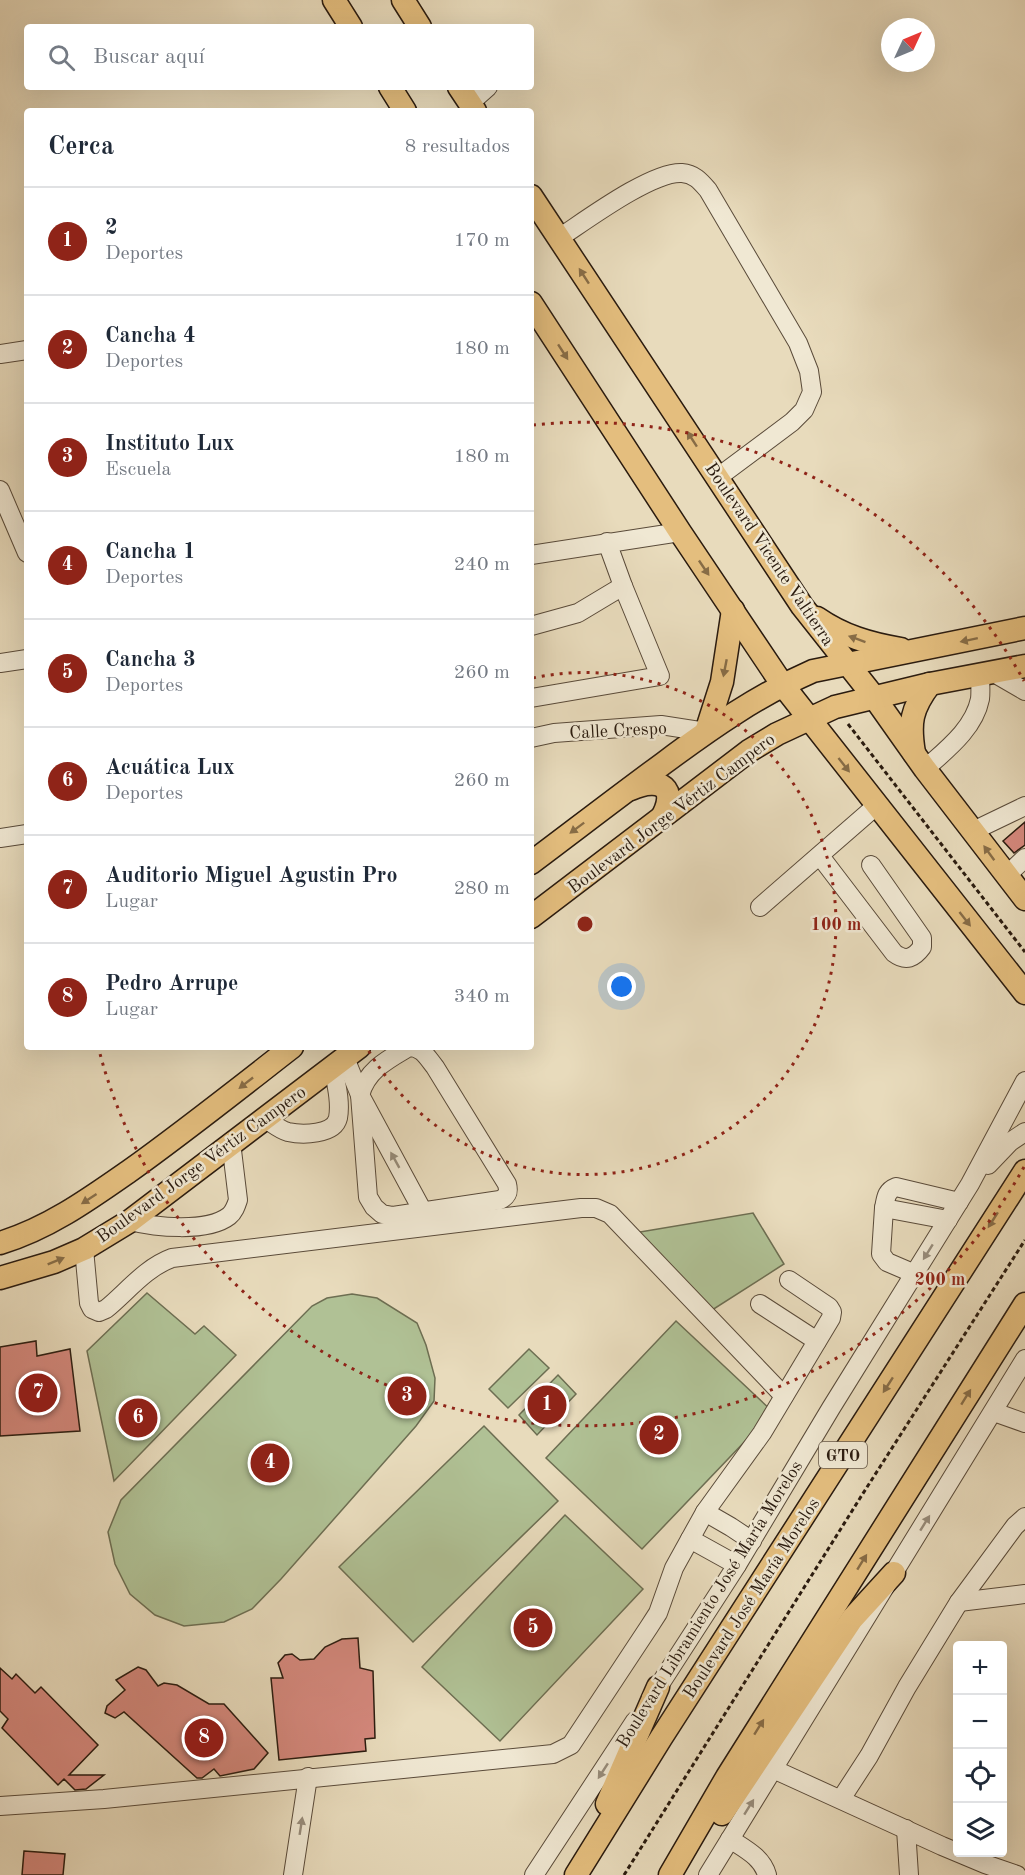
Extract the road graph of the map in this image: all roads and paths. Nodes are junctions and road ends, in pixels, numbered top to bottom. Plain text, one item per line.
1 (334, 0) edge
2 (403, 0) edge
3 (349, 24) edge
4 (418, 24) edge
5 (392, 90) edge
6 (483, 90) edge
7 (468, 100) edge
8 (403, 108) edge
9 (534, 200) edge
10 (559, 238) junction
11 (534, 308) edge
12 (24, 350) edge
13 (0, 354) edge
14 (717, 478) junction
15 (0, 491) edge
16 (680, 532) junction
17 (607, 542) junction
18 (24, 546) edge
19 (534, 554) edge
20 (623, 586) junction
21 (802, 606) junction
22 (733, 610) junction
23 (534, 625) edge
24 (1025, 628) edge
25 (914, 652) junction
26 (24, 659) edge
27 (0, 663) edge
28 (847, 664) junction
29 (1025, 666) edge
30 (987, 674) junction
31 (782, 684) junction
32 (930, 684) junction
33 (1025, 691) edge
34 (534, 697) edge
35 (873, 698) junction
36 (835, 707) junction
37 (808, 720) junction
38 (706, 732) junction
39 (534, 737) edge
40 (919, 762) junction
41 (623, 793) junction
42 (876, 806) junction
43 (1025, 806) edge
44 (661, 819) junction
45 (973, 831) junction
46 (24, 834) edge
47 (0, 838) edge
48 (820, 856) junction
49 (1025, 858) edge
50 (534, 861) edge
51 (871, 865) dead end
52 (1006, 876) junction
53 (1025, 899) edge
54 (760, 907) dead end
55 (534, 915) edge
56 (1025, 952) edge
57 (1025, 993) edge
58 (288, 1050) edge
59 (404, 1050) edge
60 (420, 1050) edge
61 (346, 1057) edge
62 (1025, 1081) edge
63 (360, 1095) junction
64 (264, 1118) junction
65 (1025, 1132) edge
66 (231, 1142) junction
67 (1025, 1171) edge
68 (970, 1184) junction
69 (959, 1202) junction
70 (503, 1208) junction
71 (884, 1208) junction
72 (427, 1219) junction
73 (948, 1220) junction
74 (130, 1221) junction
75 (1025, 1240) edge
76 (0, 1243) edge
77 (84, 1249) junction
78 (915, 1274) junction
79 (0, 1278) edge
80 (789, 1280) dead end
81 (760, 1304) dead end
82 (1025, 1304) edge
83 (817, 1341) junction
84 (1025, 1359) edge
85 (784, 1396) junction
86 (994, 1412) junction
87 (1025, 1423) edge
88 (705, 1512) junction
89 (1025, 1517) edge
90 (690, 1539) junction
91 (752, 1541) junction
92 (737, 1565) junction
93 (894, 1573) junction
94 (1025, 1594) edge
95 (959, 1602) junction
96 (658, 1687) junction
97 (773, 1769) junction
98 (308, 1777) junction
99 (841, 1799) junction
100 (0, 1806) edge
101 (906, 1829) junction
102 (730, 1839) junction
103 (293, 1875) edge
104 (534, 1875) edge
105 (576, 1875) edge
106 (624, 1875) edge
107 (670, 1875) edge
108 (680, 1875) edge
109 (708, 1875) edge
110 (767, 1875) edge
111 (909, 1875) edge
112 (1017, 1875) edge

1 - 3 main road
2 - 4 main road
5 - 8 main road
6 - 7 street
9 - 10 main road, Boulevard Vicente Valtierra
14 -> 10 main road, Boulevard Vicente Valtierra
10 - 14 street
11 -> 16 main road
12 - 13 street
14 - 21 main road, Boulevard Vicente Valtierra
15 - 18 street
16 - 17 street
16 -> 22 main road
17 - 19 street
17 - 20 street
20 - 23 street
20 - 34 street
25 -> 21 main road
21 - 28 main road, Boulevard Vicente Valtierra
22 - 31 main road
22 -> 38 main road
24 -> 25 main road
25 - 28 main road
26 - 27 street
28 - 31 main road
28 - 35 main road, Boulevard Vicente Valtierra
29 - 30 main road, Boulevard Jorge Vértiz Campero
30 - 32 main road, Boulevard Jorge Vértiz Campero
30 - 33 street
30 - 40 street
31 - 37 main road
31 - 38 main road
32 - 35 main road, Boulevard Jorge Vértiz Campero
32 - 40 main road
35 - 36 main road, Boulevard Jorge Vértiz Campero
35 - 40 main road, Boulevard Vicente Valtierra
36 - 37 main road, Boulevard Jorge Vértiz Campero
36 - 56 path
37 -> 42 main road
37 - 44 main road, Boulevard Jorge Vértiz Campero
38 - 39 street, Calle Crespo
38 - 41 main road
40 - 45 main road, Boulevard Vicente Valtierra
41 - 44 main road
41 -> 50 main road
42 - 48 street
42 -> 57 main road
43 - 45 street
44 - 55 main road, Boulevard Jorge Vértiz Campero
52 -> 45 main road, Boulevard Vicente Valtierra
46 - 47 street
48 - 51 street
48 - 54 street
49 - 52 street
52 - 53 main road, Boulevard Vicente Valtierra
58 -> 76 main road, Boulevard Jorge Vértiz Campero
59 - 63 street
60 - 70 street
61 - 63 street
61 - 64 main road, Boulevard Jorge Vértiz Campero
61 - 64 street
62 - 68 street, Boulevard Libramiento José María Morelos
72 -> 63 street
63 - 72 street
64 - 66 main road, Boulevard Jorge Vértiz Campero
65 - 68 street
66 - 74 main road, Boulevard Jorge Vértiz Campero
66 - 74 street
67 -> 105 main road, Boulevard José María Morelos / GTO
68 - 69 street, Boulevard Libramiento José María Morelos
69 - 71 street
69 - 73 street, Boulevard Libramiento José María Morelos
70 - 72 street
70 - 85 street
71 - 73 street
71 - 78 street
72 - 77 street
73 -> 78 street, Boulevard Libramiento José María Morelos
74 - 77 main road, Boulevard Jorge Vértiz Campero
75 - 106 path
79 -> 77 main road, Boulevard Jorge Vértiz Campero
78 - 91 street, Boulevard Libramiento José María Morelos
80 - 83 street
81 - 83 street
107 -> 82 main road
83 - 85 street
84 - 86 street
85 - 88 street
86 - 87 street
93 -> 86 street
88 - 90 street
88 - 91 street
89 - 95 street
90 - 92 street
90 - 98 street
91 - 92 street, Boulevard Libramiento José María Morelos
92 - 96 street, Boulevard Libramiento José María Morelos
93 - 97 street
93 - 108 main road
94 - 95 street
95 - 99 street
96 -> 104 street, Boulevard Libramiento José María Morelos
96 - 105 main road
97 - 99 street
102 -> 97 street
98 - 100 street
103 -> 98 street
99 - 101 street
101 - 111 street
101 - 112 street
102 - 109 street
102 - 110 street

